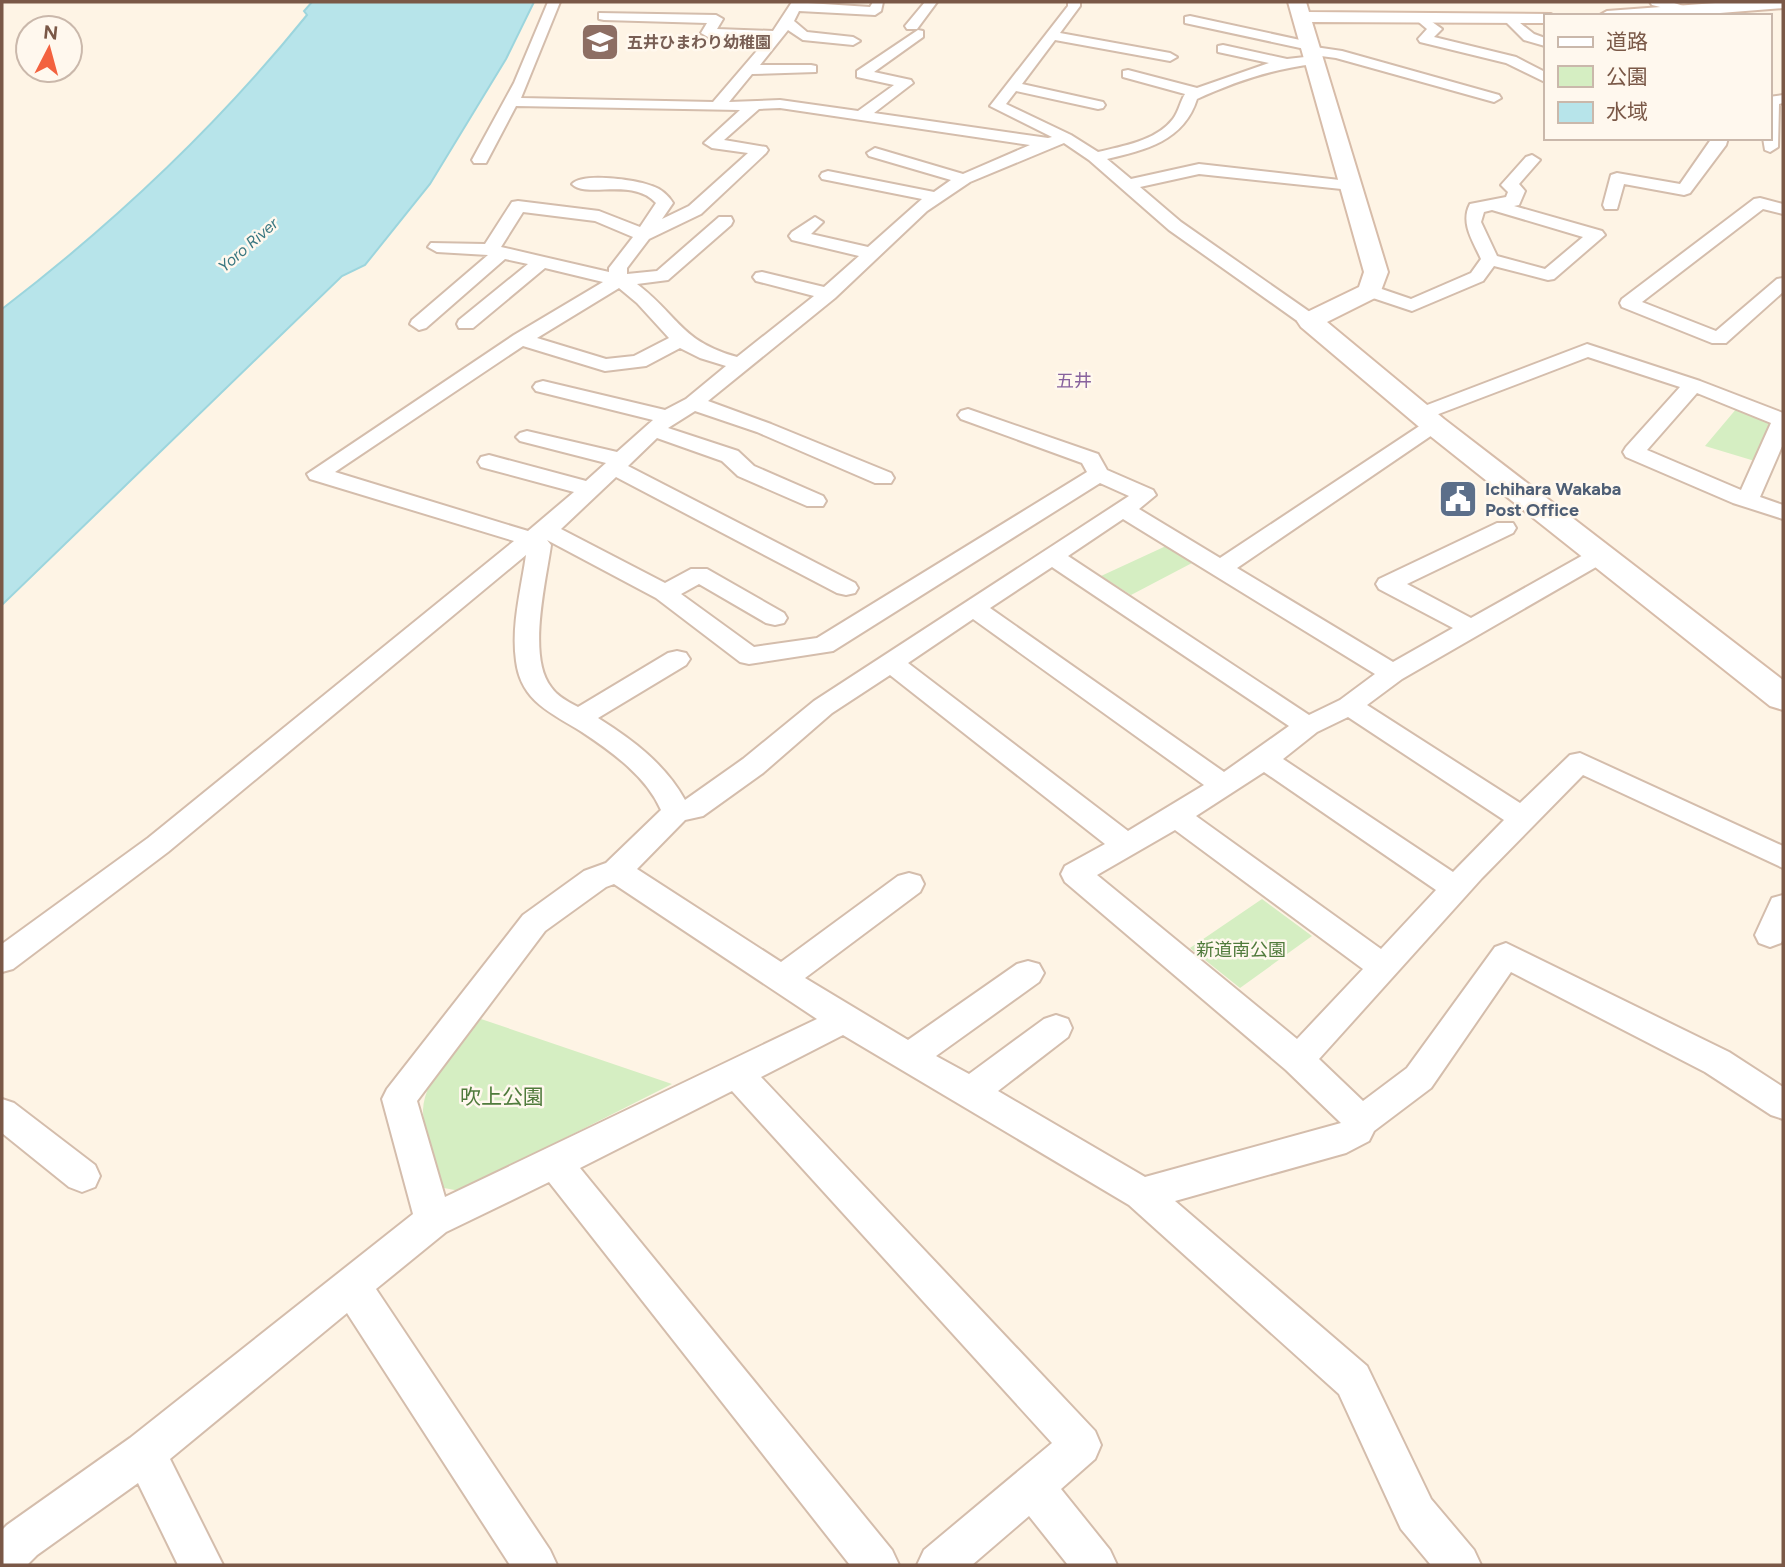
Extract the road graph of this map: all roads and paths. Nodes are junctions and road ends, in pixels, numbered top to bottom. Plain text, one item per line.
1 (554, 2) edge
2 (931, 2) edge
3 (1074, 2) edge
4 (1656, 2) edge
5 (1783, 3) edge
6 (877, 4) dead end
7 (1300, 9) edge
8 (793, 12) edge
9 (1693, 12) junction
10 (1655, 14) edge
11 (605, 16) dead end
12 (1421, 18) junction
13 (1544, 18) edge
14 (1510, 19) junction
15 (1191, 20) dead end
16 (858, 22) dead end
17 (777, 35) junction
18 (1052, 35) junction
19 (803, 36) junction
20 (853, 41) dead end
21 (1544, 42) edge
22 (1223, 49) dead end
23 (1312, 52) junction
24 (1170, 57) dead end
25 (1282, 62) junction
26 (771, 68) junction
27 (1444, 68) dead end
28 (811, 69) dead end
29 (747, 70) junction
30 (1128, 74) dead end
31 (1544, 77) edge
32 (1428, 80) junction
33 (1013, 86) junction
34 (1199, 93) junction
35 (1494, 98) dead end
36 (1783, 99) edge
37 (513, 102) junction
38 (755, 105) junction
39 (1098, 105) dead end
40 (717, 107) junction
41 (860, 116) junction
42 (1771, 124) edge
43 (1057, 140) junction
44 (1719, 140) edge
45 (1770, 140) edge
46 (1770, 147) dead end
47 (1168, 148) junction
48 (875, 153) dead end
49 (1095, 158) junction
50 (480, 160) dead end
51 (1532, 160) dead end
52 (1199, 169) junction
53 (828, 176) dead end
54 (964, 180) junction
55 (580, 184) dead end
56 (1127, 185) junction
57 (1351, 185) junction
58 (936, 197) junction
59 (1493, 205) junction
60 (1611, 205) dead end
61 (1783, 209) edge
62 (725, 221) dead end
63 (815, 222) dead end
64 (643, 235) junction
65 (437, 247) dead end
66 (495, 252) junction
67 (870, 253) junction
68 (1490, 259) junction
69 (541, 262) junction
70 (762, 277) dead end
71 (619, 280) junction
72 (1783, 283) edge
73 (1370, 291) junction
74 (828, 294) junction
75 (1310, 321) junction
76 (419, 324) dead end
77 (466, 324) dead end
78 (521, 339) junction
79 (681, 339) junction
80 (739, 364) junction
81 (1693, 385) junction
82 (543, 387) dead end
83 (693, 403) junction
84 (968, 415) dead end
85 (1428, 419) junction
86 (660, 424) junction
87 (527, 437) dead end
88 (489, 462) dead end
89 (618, 463) junction
90 (1099, 474) junction
91 (883, 478) dead end
92 (590, 489) junction
93 (1748, 500) junction
94 (815, 501) dead end
95 (1124, 510) junction
96 (1783, 512) edge
97 (1505, 528) dead end
98 (538, 535) junction
99 (1602, 554) junction
100 (1051, 555) junction
101 (1220, 568) junction
102 (846, 587) dead end
103 (664, 593) junction
104 (973, 608) junction
105 (775, 618) dead end
106 (1471, 628) junction
107 (677, 659) dead end
108 (890, 662) junction
109 (1393, 673) junction
110 (1783, 698) edge
111 (1349, 706) junction
112 (577, 719) junction
113 (1307, 726) junction
114 (1264, 759) junction
115 (1222, 784) junction
116 (676, 812) junction
117 (1176, 816) junction
118 (1521, 817) junction
119 (1124, 843) junction
120 (1783, 858) edge
121 (617, 871) junction
122 (909, 884) dead end
123 (1454, 888) junction
124 (1783, 906) edge
125 (1770, 935) dead end
126 (2, 960) edge
127 (1385, 968) junction
128 (1028, 972) dead end
129 (781, 979) junction
130 (844, 1020) junction
131 (1056, 1028) dead end
132 (910, 1057) junction
133 (1298, 1060) junction
134 (737, 1074) junction
135 (971, 1092) junction
136 (1783, 1105) edge
137 (2, 1113) edge
138 (1362, 1121) junction
139 (555, 1163) junction
140 (82, 1176) dead end
141 (1142, 1194) junction
142 (433, 1220) junction
143 (351, 1285) junction
144 (145, 1453) junction
145 (1032, 1486) junction
146 (2, 1560) edge
147 (201, 1565) edge
148 (535, 1565) edge
149 (877, 1565) edge
150 (939, 1565) edge
151 (1095, 1565) edge
152 (1459, 1565) edge

1 - 37 street
2 - 41 street
3 - 18 street
4 - 9 street
5 - 9 street
6 - 8 street
7 - 12 street
7 - 23 street
8 - 16 street
8 - 17 street
8 - 19 street
9 - 10 street
11 - 17 street
12 - 14 street
12 - 31 street
13 - 14 street
14 - 21 street
15 - 23 street
17 - 29 street
18 - 24 street
18 - 33 street
19 - 20 street
19 - 26 street
22 - 25 street
23 - 25 street
23 - 32 street
23 - 57 street
25 - 34 street
26 - 28 street
26 - 29 street
27 - 32 street
29 - 40 street
30 - 34 street
32 - 35 street
33 - 39 street
33 - 43 street
34 - 47 street
36 - 42 street
37 - 40 street
37 - 50 street
38 - 40 street
38 - 41 street
38 - 64 street
41 - 43 street
43 - 49 street
43 - 54 street
44 - 60 street
45 - 46 street
47 - 49 street
47 - 52 street
48 - 54 street
49 - 56 street
51 - 59 street
52 - 56 street
52 - 57 street
53 - 58 street
54 - 58 street
55 - 64 street
56 - 75 street
57 - 73 street
58 - 67 street
59 - 68 street
59 - 68 street
61 - 72 street
62 - 71 street
63 - 67 street
64 - 66 street
64 - 71 street
65 - 66 street
66 - 69 street
66 - 76 street
67 - 74 street
68 - 73 street
69 - 71 street
69 - 77 street
70 - 74 street
71 - 78 street
71 - 79 street
73 - 75 street
74 - 80 street
75 - 85 street
78 - 79 street
78 - 98 street
79 - 80 street
80 - 83 street
81 - 85 street
81 - 93 street
81 - 93 street
82 - 86 street
83 - 86 street
83 - 91 street
84 - 90 street
85 - 99 street
85 - 101 street
86 - 89 street
86 - 94 street
87 - 89 street
88 - 92 street
89 - 92 street
89 - 102 street
90 - 95 street
90 - 103 street
92 - 98 street
93 - 96 street
95 - 100 street
95 - 101 street
97 - 106 street
98 - 103 street
98 - 112 street
98 - 126 street
99 - 106 street
99 - 110 street
100 - 104 street
100 - 113 street
101 - 109 street
103 - 105 street
104 - 108 street
104 - 115 street
106 - 109 street
107 - 112 street
108 - 116 street
108 - 119 street
109 - 111 street
111 - 113 street
111 - 118 street
112 - 116 street
113 - 114 street
114 - 115 street
114 - 123 street
115 - 117 street
116 - 121 street
117 - 119 street
117 - 127 street
118 - 120 street
118 - 123 street
119 - 133 street
121 - 129 street
121 - 142 street
122 - 129 street
123 - 127 street
124 - 125 street
127 - 133 street
128 - 132 street
129 - 130 street
130 - 132 street
130 - 134 street
131 - 135 street
132 - 135 street
133 - 138 street
134 - 139 street
134 - 145 street
135 - 141 street
136 - 138 street
137 - 140 street
138 - 141 street
139 - 142 street
139 - 149 street
141 - 152 street
142 - 143 street
143 - 144 street
143 - 148 street
144 - 146 street
144 - 147 street
145 - 150 street
145 - 151 street

